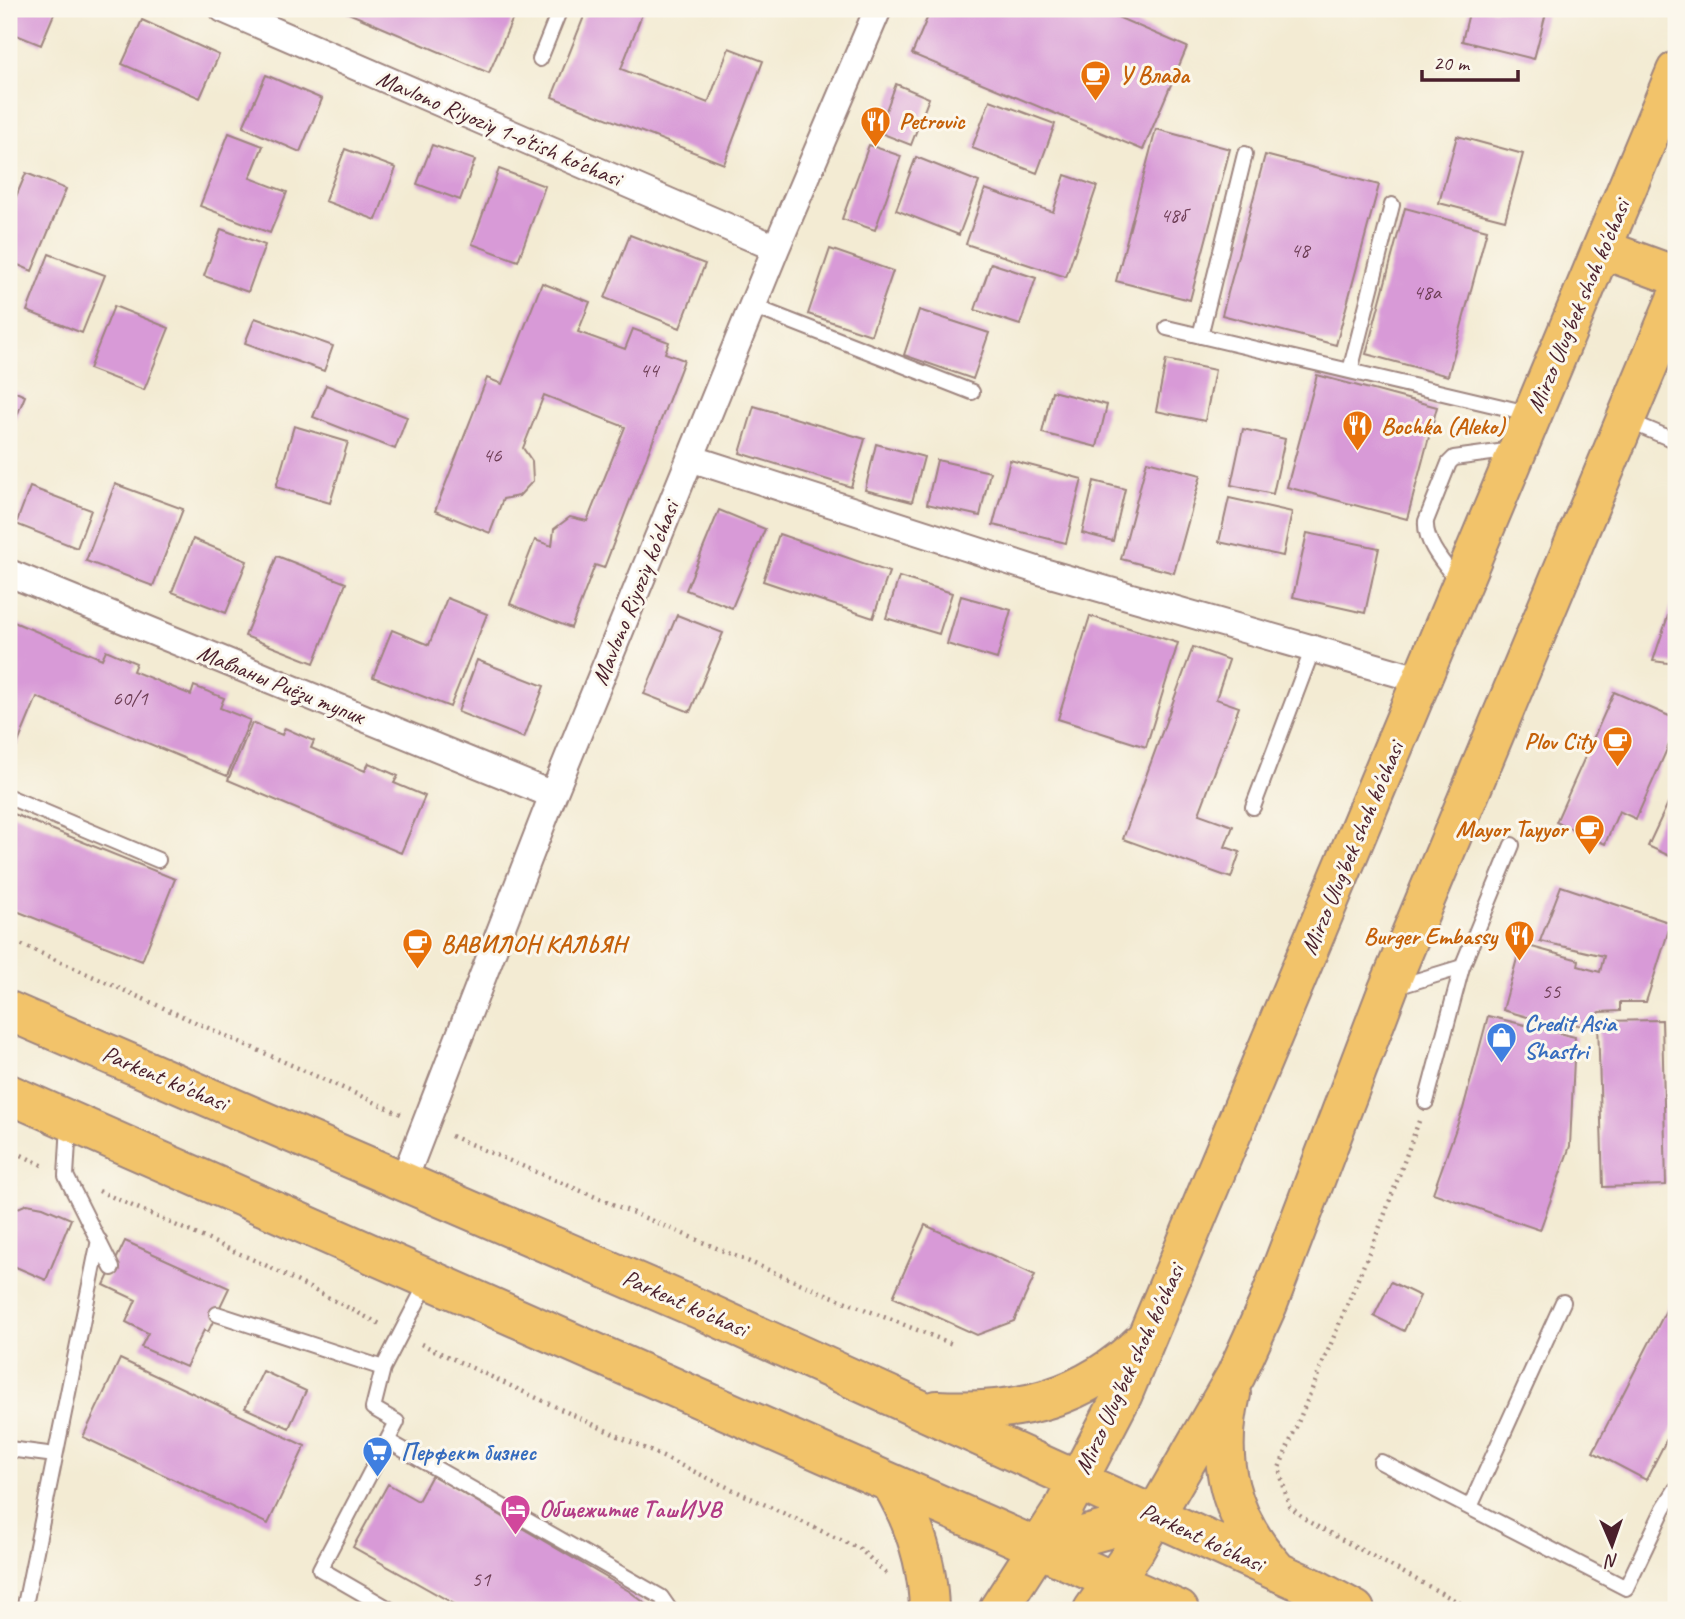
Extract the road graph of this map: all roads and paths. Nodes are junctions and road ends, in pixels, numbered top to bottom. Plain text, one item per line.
1 (223, 9) edge
2 (560, 9) edge
3 (878, 9) edge
4 (540, 59) dead end
5 (1676, 71) edge
6 (1245, 154) dead end
7 (1392, 205) dead end
8 (776, 248) junction
9 (1602, 250) junction
10 (1676, 276) edge
11 (1676, 299) edge
12 (752, 306) junction
13 (1167, 328) dead end
14 (1200, 336) junction
15 (1350, 371) junction
16 (972, 392) dead end
17 (1533, 414) junction
18 (1626, 420) junction
19 (1676, 441) edge
20 (1518, 450) junction
21 (690, 458) junction
22 (9, 573) edge
23 (1461, 586) junction
24 (1313, 648) junction
25 (1422, 680) junction
26 (553, 795) junction
27 (9, 797) edge
28 (1253, 807) dead end
29 (1512, 845) dead end
30 (158, 860) dead end
31 (9, 939) edge
32 (1462, 967) junction
33 (1388, 989) junction
34 (9, 1011) edge
35 (9, 1094) edge
36 (1426, 1102) joint
37 (69, 1119) junction
38 (426, 1125) junction
39 (9, 1149) edge
40 (66, 1176) junction
41 (403, 1182) junction
42 (99, 1240) junction
43 (112, 1268) dead end
44 (429, 1278) junction
45 (1563, 1302) dead end
46 (217, 1314) dead end
47 (400, 1334) junction
48 (1149, 1335) junction
49 (955, 1345) dead end
50 (383, 1368) junction
51 (1236, 1375) junction
52 (924, 1409) junction
53 (388, 1441) junction
54 (9, 1449) edge
55 (55, 1455) junction
56 (1381, 1462) dead end
57 (1078, 1480) junction
58 (891, 1483) junction
59 (1676, 1489) edge
60 (1470, 1507) junction
61 (1155, 1516) junction
62 (1097, 1532) junction
63 (1039, 1548) junction
64 (1279, 1572) junction
65 (892, 1578) dead end
66 (1103, 1596) edge
67 (24, 1610) edge
68 (391, 1610) edge
69 (670, 1610) edge
70 (929, 1610) edge
71 (998, 1610) edge
72 (1179, 1610) edge
73 (1355, 1610) edge
74 (1474, 1610) edge

1 - 8 street, Mavlono Riyoziy 1-o'tish ko'chasi
2 - 4 lane
3 - 8 street, Mavlono Riyoziy ko'chasi
5 - 9 main road, Mirzo Ulug'bek shoh ko'chasi
6 - 14 lane
7 - 15 lane
8 - 12 street, Mavlono Riyoziy ko'chasi
9 - 10 main road
9 - 17 main road, Mirzo Ulug'bek shoh ko'chasi
11 - 18 main road
12 - 16 lane
12 - 21 street, Mavlono Riyoziy ko'chasi
13 - 14 lane
14 - 15 lane
15 - 17 lane
17 - 20 main road, Mirzo Ulug'bek shoh ko'chasi
18 - 19 lane
18 - 33 main road
20 - 23 main road, Mirzo Ulug'bek shoh ko'chasi
20 - 23 lane
21 - 24 street
21 - 26 street, Mavlono Riyoziy ko'chasi
22 - 26 street, Мавланы Риёзи тупик
23 - 25 main road, Mirzo Ulug'bek shoh ko'chasi
24 - 25 street
24 - 28 lane
25 - 48 main road, Mirzo Ulug'bek shoh ko'chasi
26 - 38 street, Mavlono Riyoziy ko'chasi
27 - 30 lane
29 - 32 lane
31 - 38 path
32 - 33 lane
32 - 36 lane
33 - 51 main road
34 - 41 main road, Parkent ko'chasi
35 - 37 main road
36 - 74 path
37 - 40 lane
37 - 44 main road
38 - 41 street, Mavlono Riyoziy ko'chasi
38 - 49 path
39 - 40 path
40 - 42 lane
40 - 47 path
41 - 52 main road, Parkent ko'chasi
42 - 43 lane
42 - 55 lane
44 - 47 lane
44 - 58 main road
45 - 60 lane
46 - 50 lane
47 - 50 lane
47 - 65 path
48 - 52 main road
48 - 57 main road, Mirzo Ulug'bek shoh ko'chasi
50 - 53 lane
51 - 61 main road
51 - 64 main road
52 - 57 main road, Parkent ko'chasi
53 - 68 lane
53 - 69 lane
54 - 55 lane
55 - 67 lane
56 - 60 lane
57 - 61 main road, Parkent ko'chasi
57 - 62 main road
57 - 63 main road, Mirzo Ulug'bek shoh ko'chasi
58 - 63 main road
58 - 70 main road
59 - 60 lane
61 - 62 main road
61 - 64 main road, Parkent ko'chasi
61 - 66 main road
62 - 63 main road
62 - 66 main road
63 - 66 main road
63 - 71 main road, Mirzo Ulug'bek shoh ko'chasi
64 - 73 main road, Parkent ko'chasi
66 - 72 main road

